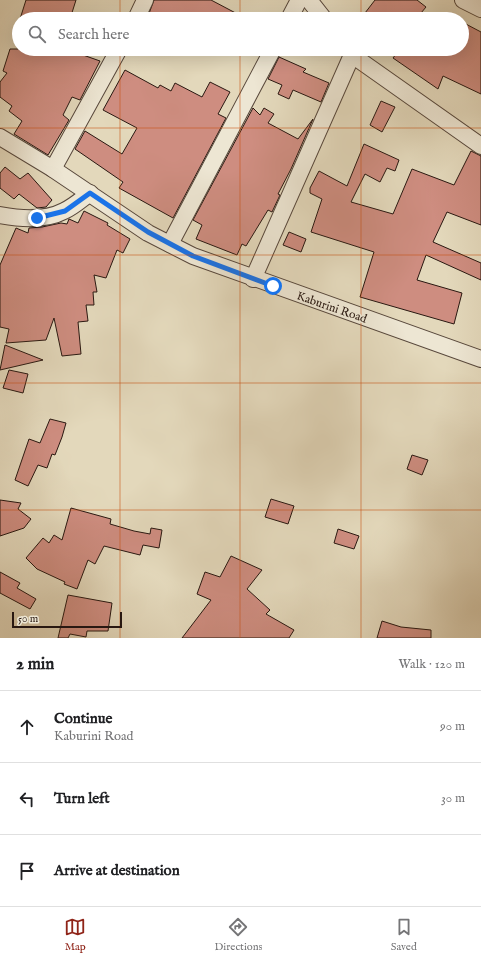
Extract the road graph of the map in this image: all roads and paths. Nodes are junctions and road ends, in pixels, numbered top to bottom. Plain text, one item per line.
1 (145, 0) edge
2 (299, 0) edge
3 (309, 0) edge
4 (463, 0) edge
5 (481, 9) edge
6 (139, 12) edge
7 (293, 12) edge
8 (318, 12) edge
9 (115, 56) edge
10 (269, 56) edge
11 (348, 56) edge
12 (356, 56) edge
13 (0, 137) edge
14 (481, 146) edge
15 (53, 169) junction
16 (90, 193) junction
17 (0, 215) edge
18 (170, 244) junction
19 (253, 279) junction
20 (481, 359) edge

1 - 6 street
2 - 7 street
3 - 8 street
4 - 5 street
9 - 15 street
10 - 18 street
11 - 19 street
12 - 14 street
13 - 15 street, Kaburini Road
15 - 16 street, Kaburini Road
16 - 17 street
16 - 18 street, Kaburini Road
18 - 19 street, Kaburini Road
19 - 20 street, Kaburini Road

